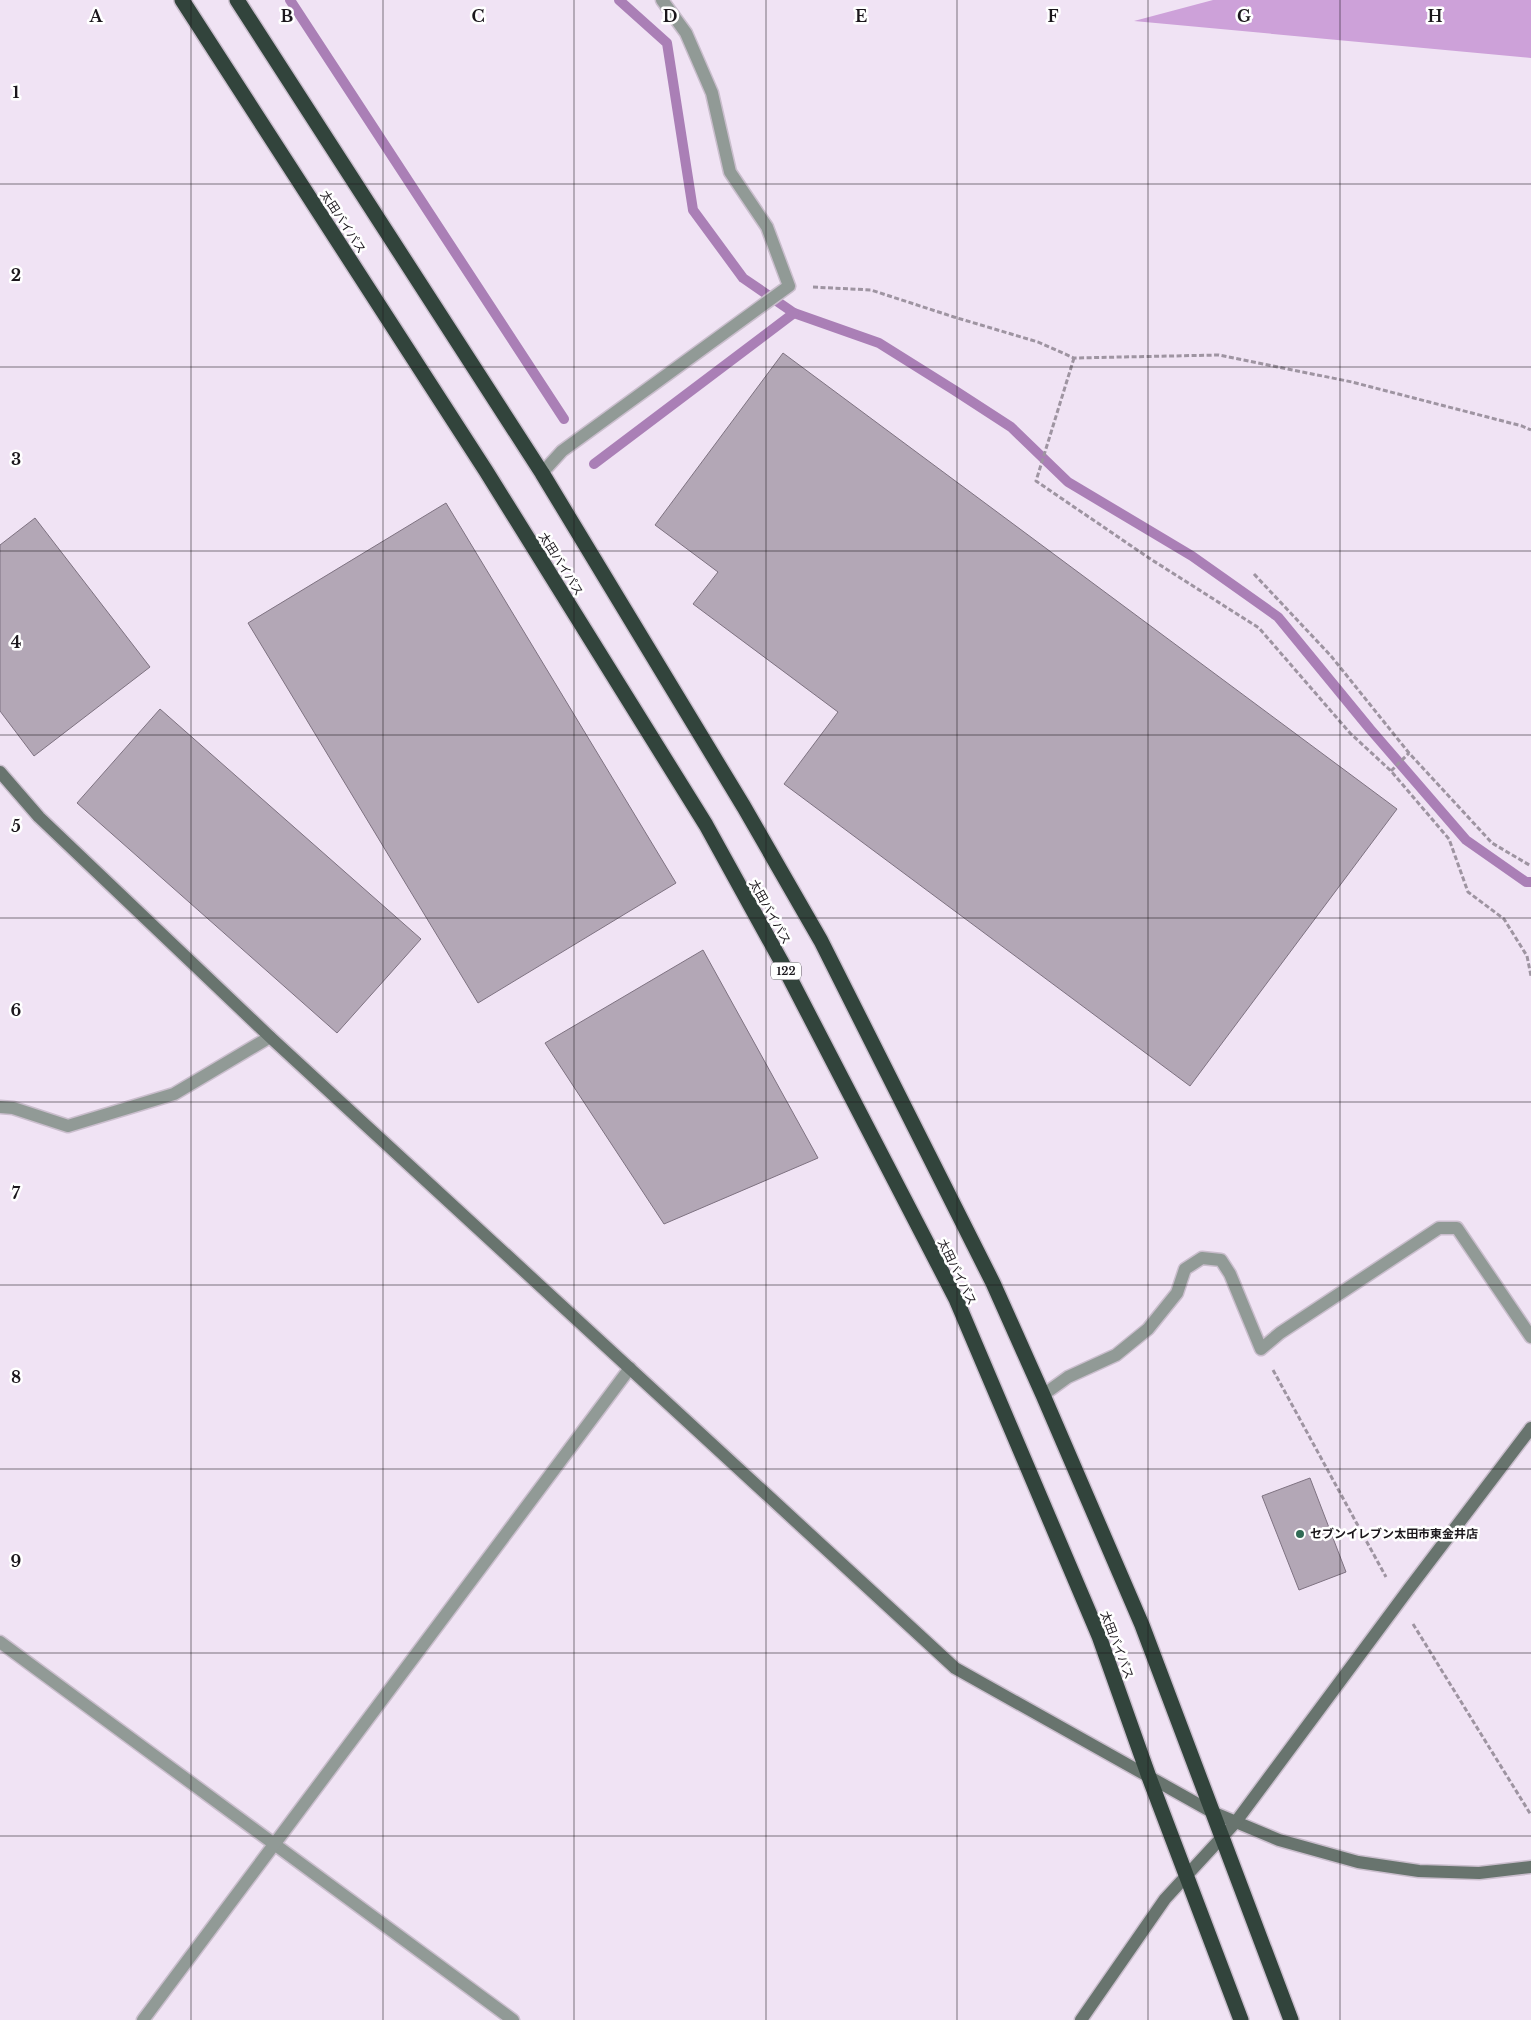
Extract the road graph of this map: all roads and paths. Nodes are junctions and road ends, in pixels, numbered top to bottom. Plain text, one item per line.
1 (182, 0) edge
2 (237, 0) edge
3 (662, 0) edge
4 (786, 289) junction
5 (1074, 358) junction
6 (1531, 430) edge
7 (542, 473) junction
8 (1254, 574) dead end
9 (1409, 753) junction
10 (1391, 771) junction
11 (0, 772) edge
12 (1531, 866) edge
13 (1531, 976) edge
14 (270, 1037) junction
15 (0, 1107) edge
16 (1531, 1337) edge
17 (630, 1368) junction
18 (1043, 1396) junction
19 (1531, 1428) edge
20 (0, 1642) edge
21 (1149, 1777) junction
22 (1212, 1812) junction
23 (1235, 1823) junction
24 (1221, 1836) junction
25 (274, 1844) junction
26 (1531, 1867) edge
27 (1187, 1875) junction
28 (143, 2020) edge
29 (513, 2020) edge
30 (1081, 2020) edge
31 (1241, 2020) edge
32 (1291, 2020) edge

1 - 21 highway, 太田バイパス / 122
2 - 7 highway
3 - 4 street
4 - 5 path
4 - 7 street
5 - 6 path
5 - 10 path
7 - 18 highway
8 - 9 path
9 - 10 path
9 - 12 path
10 - 13 path
11 - 14 street
14 - 15 street
14 - 17 street
16 - 18 street
17 - 21 street
17 - 25 street
18 - 22 highway
19 - 23 street
20 - 25 street
21 - 22 street
21 - 27 highway, 太田バイパス / 122
22 - 23 street
22 - 24 highway
23 - 24 street
23 - 26 street
24 - 27 street
24 - 32 highway
25 - 28 street
25 - 29 street
27 - 30 street
27 - 31 highway, 太田バイパス / 122

